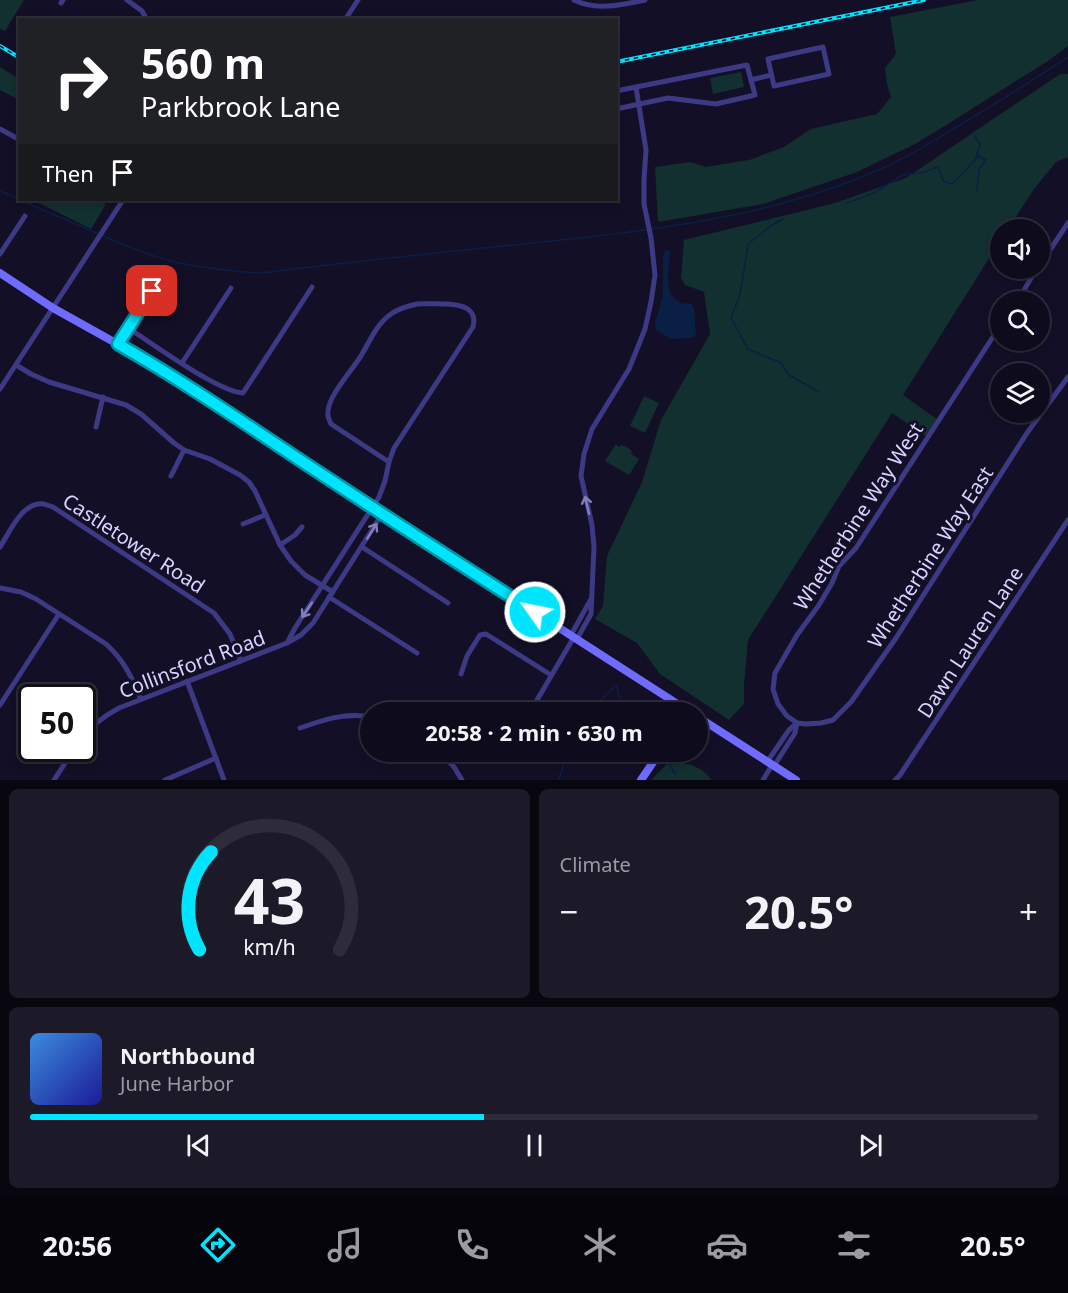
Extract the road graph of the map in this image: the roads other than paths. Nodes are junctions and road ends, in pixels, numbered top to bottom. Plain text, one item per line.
1 (127, 0) edge
2 (358, 0) edge
3 (574, 0) edge
4 (645, 0) edge
5 (146, 18) edge
6 (346, 18) edge
7 (771, 75) junction
8 (751, 80) junction
9 (636, 87) junction
10 (618, 91) edge
11 (639, 104) junction
12 (618, 109) edge
13 (0, 129) edge
14 (18, 139) edge
15 (122, 201) edge
16 (25, 216) dead end
17 (1068, 223) edge
18 (1050, 249) edge
19 (0, 254) edge
20 (164, 272) dead end
21 (0, 273) edge
22 (312, 287) dead end
23 (231, 288) dead end
24 (53, 308) junction
25 (128, 328) junction
26 (990, 341) edge
27 (118, 344) junction
28 (182, 363) junction
29 (16, 365) junction
30 (1068, 377) edge
31 (0, 389) edge
32 (103, 398) junction
33 (96, 427) dead end
34 (184, 450) junction
35 (389, 462) junction
36 (171, 476) dead end
37 (372, 508) junction
38 (382, 514) junction
39 (265, 515) junction
40 (1068, 520) edge
41 (243, 524) dead end
42 (302, 527) dead end
43 (280, 545) junction
44 (0, 547) edge
45 (362, 547) junction
46 (333, 569) junction
47 (343, 576) junction
48 (323, 586) junction
49 (0, 588) edge
50 (331, 595) junction
51 (448, 603) dead end
52 (59, 614) junction
53 (574, 637) junction
54 (287, 643) junction
55 (417, 653) dead end
56 (241, 661) junction
57 (461, 674) dead end
58 (551, 675) junction
59 (187, 681) junction
60 (141, 699) junction
61 (536, 702) edge
62 (673, 702) edge
63 (0, 705) edge
64 (360, 715) edge
65 (96, 723) edge
66 (708, 723) edge
67 (797, 723) junction
68 (300, 728) dead end
69 (216, 758) junction
70 (66, 762) edge
71 (449, 762) edge
72 (653, 762) edge
73 (771, 764) junction
74 (54, 780) edge
75 (165, 780) edge
76 (224, 780) edge
77 (462, 780) edge
78 (641, 780) edge
79 (763, 780) edge
80 (796, 780) edge
81 (895, 780) edge

1 - 5 street
2 - 6 street
3 - 4 street
7 - 7 street
7 - 8 street
8 - 9 street
8 - 11 street
9 - 10 street
9 - 11 street
11 - 12 street
53 -> 11 street
13 - 14 street
15 - 24 street
16 - 19 street
17 - 18 street
20 - 25 street
21 - 24 main road
22 - 28 street
23 - 28 street
24 - 27 main road
24 - 29 street
25 - 27 street
25 - 28 street
26 - 67 street, Whetherbine Way West
27 - 37 main road
29 - 31 street
29 - 32 street
30 - 67 street, Whetherbine Way East
32 - 33 street
32 - 34 street
34 - 36 street
34 - 39 street
35 - 35 street, Collinsford Road
35 - 37 street, Collinsford Road
37 - 38 main road
37 - 46 street, Collinsford Road
45 -> 38 street, Collinsford Road
38 - 53 main road
39 - 41 street
39 - 43 street
40 - 81 street, Dawn Lauren Lane
42 - 43 street
43 - 48 street
44 - 56 street, Castletower Road
45 - 47 street, Collinsford Road
45 - 51 street
46 - 47 street
46 - 48 street, Collinsford Road
47 - 50 street, Collinsford Road
48 - 50 street
48 -> 54 street, Collinsford Road
49 - 52 street
50 - 54 street, Collinsford Road
50 - 55 street
52 - 60 street
52 - 63 street
53 - 58 street
53 - 62 main road
54 - 56 street, Collinsford Road
56 - 59 street, Collinsford Road
57 - 58 street
58 - 61 street
59 - 60 street, Collinsford Road
59 - 69 street
60 - 65 street, Collinsford Road
64 - 68 street
66 - 73 main road
67 - 73 street
69 - 75 street
69 - 76 street
70 - 74 street
71 - 77 street
72 - 78 main road
73 - 79 street
73 - 80 main road

